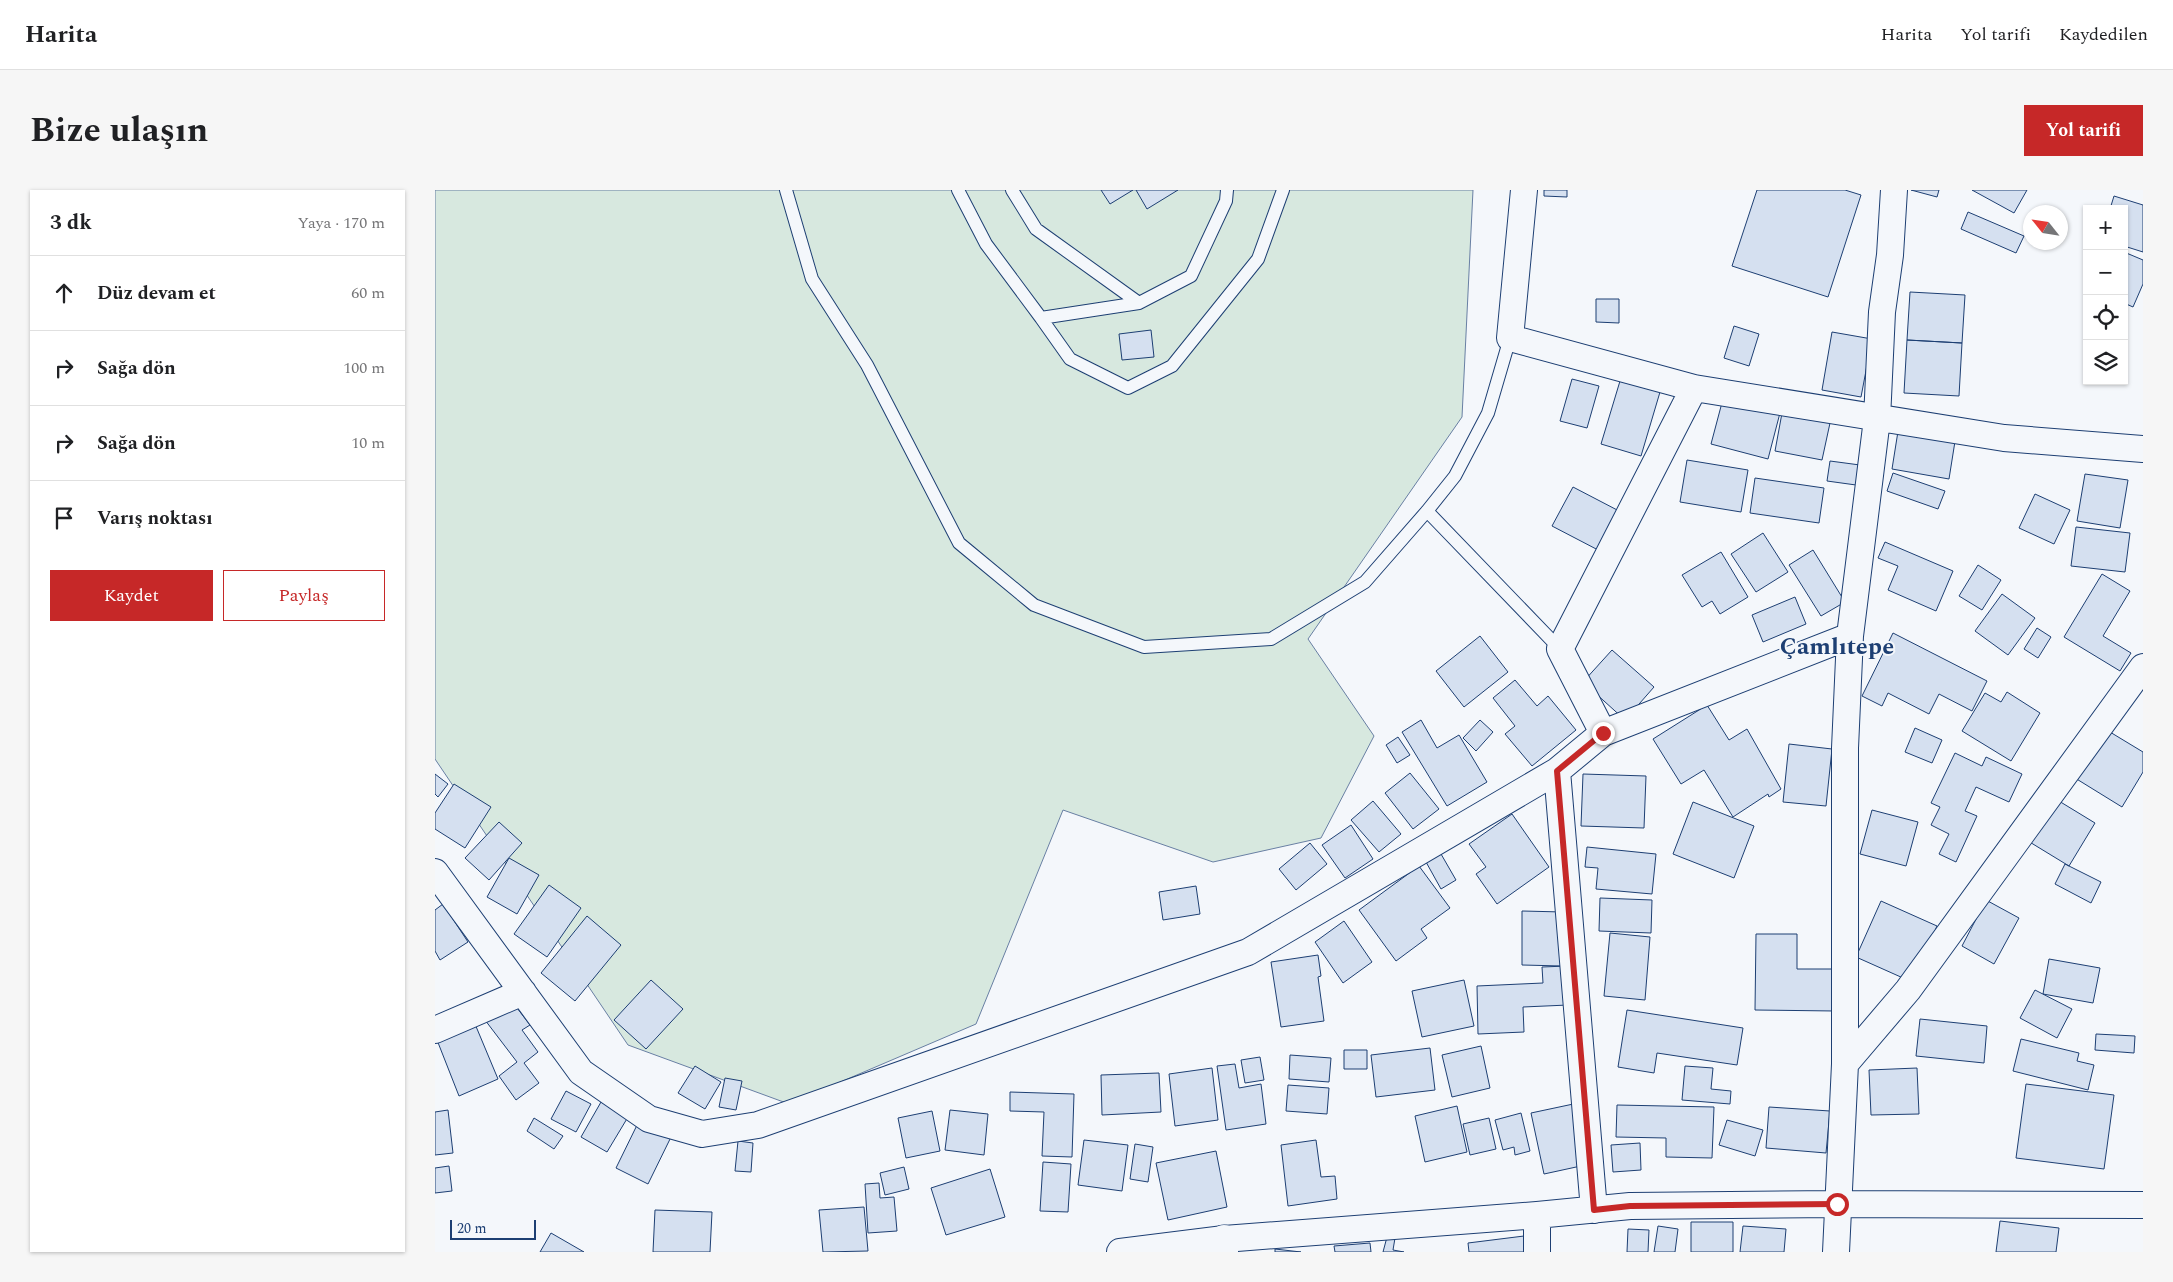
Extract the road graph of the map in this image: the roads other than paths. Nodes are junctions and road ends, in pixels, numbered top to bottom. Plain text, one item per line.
1 (787, 190) edge
2 (958, 190) edge
3 (1012, 190) edge
4 (1227, 190) edge
5 (1283, 190) edge
6 (1524, 190) edge
7 (1894, 190) edge
8 (1139, 303) junction
9 (1041, 318) junction
10 (1510, 338) junction
11 (1693, 388) junction
12 (1877, 419) junction
13 (2143, 449) edge
14 (1427, 511) junction
15 (1849, 636) junction
16 (1560, 649) junction
17 (2143, 667) edge
18 (1603, 733) junction
19 (1557, 771) junction
20 (435, 872) edge
21 (523, 992) junction
22 (435, 1030) edge
23 (1845, 1064) junction
24 (1837, 1204) junction
25 (2143, 1205) edge
26 (1594, 1210) junction
27 (1537, 1216) junction
28 (1224, 1246) edge
29 (1120, 1252) edge
30 (1537, 1252) edge
31 (1836, 1252) edge

1 - 14 lane
2 - 9 lane
3 - 8 lane
4 - 8 lane
5 - 9 lane
6 - 10 street
7 - 12 street
8 - 9 lane
10 - 11 street
10 - 14 lane
11 - 12 street
11 - 16 street
12 - 13 street
12 - 15 street
14 - 16 lane
15 - 18 street
15 - 23 street
16 - 18 street
17 - 23 street
18 - 19 street
19 - 21 street
19 - 26 street
20 - 21 street
21 - 22 street
23 - 24 street
24 - 25 street
24 - 26 street
24 - 31 street
26 - 27 street
27 - 28 street
27 - 30 street
28 - 29 street

